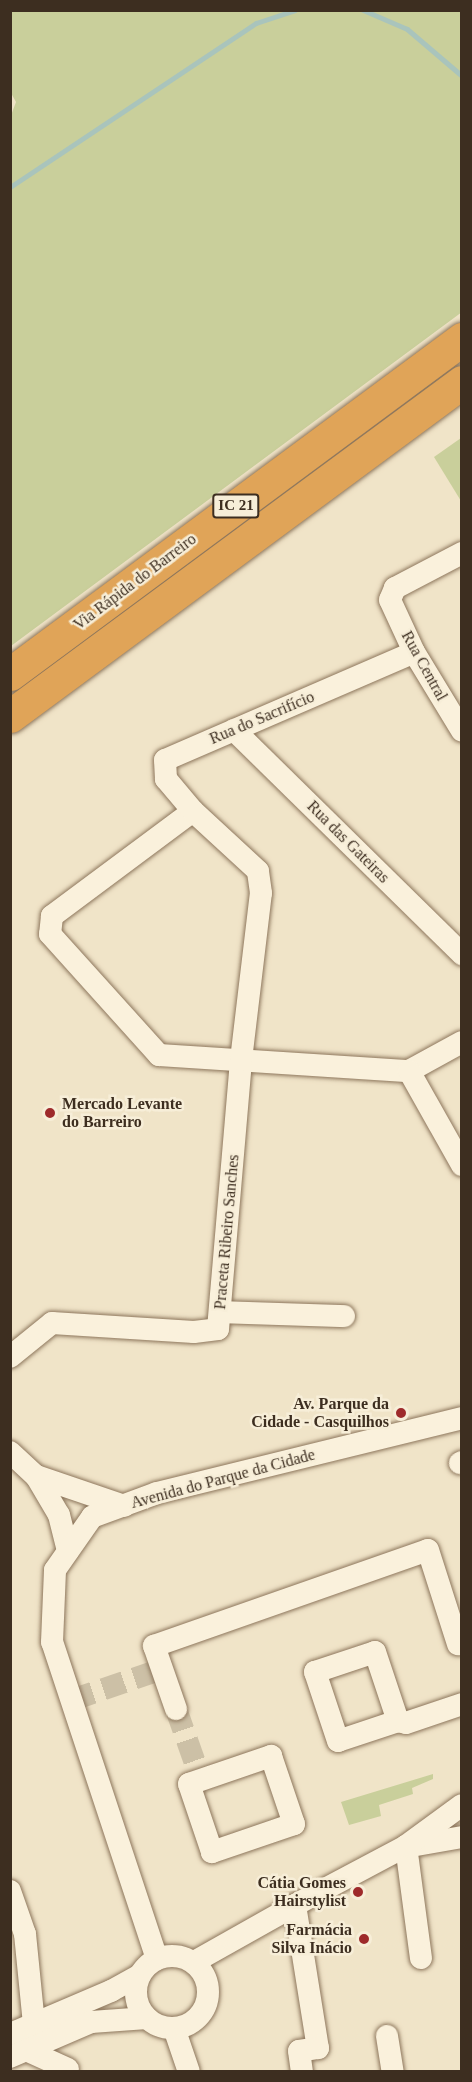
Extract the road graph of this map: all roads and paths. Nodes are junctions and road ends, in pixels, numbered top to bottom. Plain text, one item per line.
1 (462, 339) edge
2 (462, 382) edge
3 (462, 553) edge
4 (414, 652) junction
5 (10, 674) edge
6 (10, 716) edge
7 (458, 718) edge
8 (234, 730) junction
9 (193, 811) junction
10 (462, 954) edge
11 (462, 1042) edge
12 (241, 1060) junction
13 (409, 1071) junction
14 (462, 1165) edge
15 (221, 1312) junction
16 (344, 1316) dead end
17 (10, 1357) edge
18 (462, 1418) edge
19 (10, 1452) edge
20 (36, 1476) junction
21 (124, 1506) junction
22 (68, 1551) junction
23 (458, 1644) dead end
24 (462, 1704) edge
25 (176, 1709) tunnel mouth
26 (398, 1721) dead end
27 (462, 1805) edge
28 (462, 1837) edge
29 (406, 1846) junction
30 (212, 1852) joint
31 (10, 1891) edge
32 (295, 1905) junction
33 (421, 1958) dead end
34 (157, 1959) junction
35 (194, 1962) junction
36 (140, 1975) junction
37 (147, 2018) junction
38 (34, 2024) junction
39 (174, 2028) junction
40 (10, 2034) edge
41 (63, 2034) junction
42 (387, 2036) dead end
43 (18, 2054) edge
44 (68, 2070) edge
45 (189, 2072) edge
46 (302, 2072) edge
47 (393, 2072) edge

1 - 5 highway, Via Rápida do Barreiro / IC 21
2 - 6 highway, Via Rápida do Barreiro / IC 21
3 - 4 street, Rua Central
4 - 7 street, Rua Central
4 - 8 street, Rua do Sacrifício
8 - 9 street, Rua do Sacrifício
8 - 10 street, Rua das Gateiras
9 - 12 street, Praceta Ribeiro Sanches
9 - 12 street
11 - 13 street
12 - 13 street
12 - 15 street, Praceta Ribeiro Sanches
13 - 14 street
15 - 16 street
15 - 17 street, Praceta Ribeiro Sanches
18 - 21 street, Avenida do Parque da Cidade
19 - 20 street
20 - 21 street
20 - 22 street
21 - 22 street, Avenida do Parque da Cidade
22 - 34 street, Avenida do Parque da Cidade
23 - 25 street
24 - 26 street
27 - 29 street
28 - 29 street
29 - 32 street
29 - 33 street
30 - 30 street
31 - 38 street
32 - 35 street
32 - 46 street
34 - 35 street
34 - 36 street
35 - 39 street
36 - 37 street
36 - 38 street
37 - 39 street
37 - 41 street
38 - 40 street
39 - 45 street
41 - 43 street
41 - 44 street
42 - 47 street
43 - 44 street

